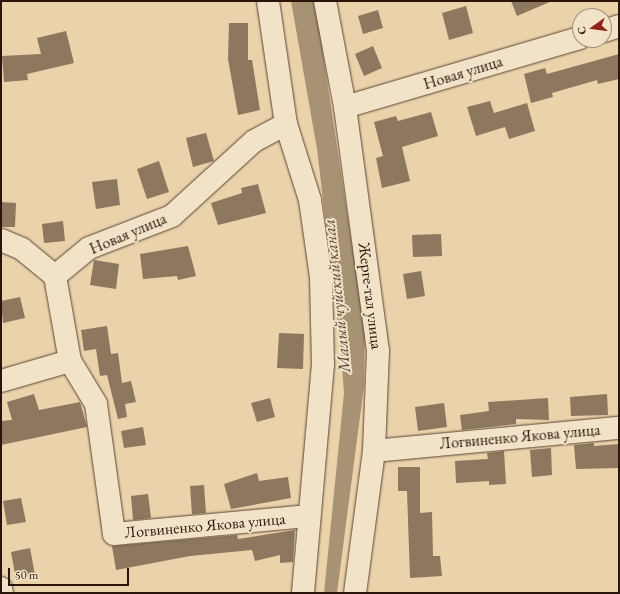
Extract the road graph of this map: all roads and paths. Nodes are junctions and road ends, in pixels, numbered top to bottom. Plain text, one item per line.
1 (268, 1) edge
2 (324, 1) edge
3 (572, 40) edge
4 (345, 108) junction
5 (286, 124) junction
6 (1, 240) edge
7 (55, 276) junction
8 (70, 361) junction
9 (1, 381) edge
10 (619, 428) edge
11 (374, 451) junction
12 (309, 516) junction
13 (1, 588) edge
14 (2, 593) edge
15 (303, 593) edge
16 (355, 593) edge

1 - 5 street
2 - 4 street, Жерге-тал улица
3 - 4 street, Новая улица
4 - 11 street, Жерге-тал улица
5 - 7 street, Новая улица
5 - 12 street
6 - 7 street
7 - 8 street
8 - 9 street
8 - 12 street, Логвиненко Якова улица
10 - 11 street, Логвиненко Якова улица
11 - 16 street, Жерге-тал улица
12 - 15 street
13 - 14 street

